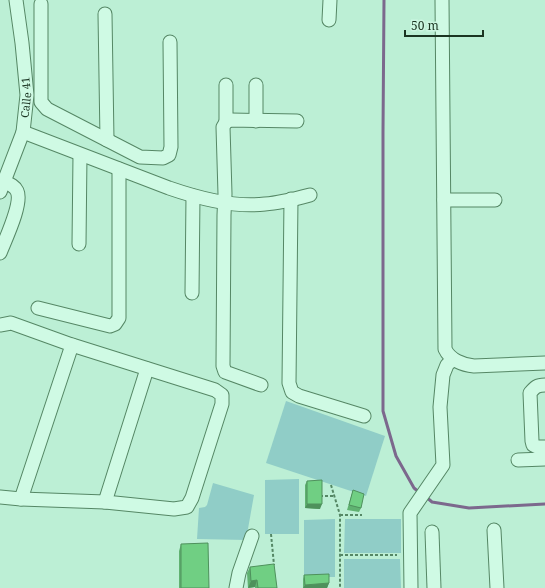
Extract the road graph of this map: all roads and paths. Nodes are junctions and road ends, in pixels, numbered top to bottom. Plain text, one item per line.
1 (16, 0) edge
2 (330, 0) edge
3 (442, 0) edge
4 (41, 4) dead end
5 (105, 14) dead end
6 (329, 20) dead end
7 (170, 42) dead end
8 (226, 85) dead end
9 (256, 85) dead end
10 (256, 121) junction
11 (297, 121) dead end
12 (226, 122) junction
13 (23, 132) junction
14 (107, 140) junction
15 (80, 155) junction
16 (140, 157) junction
17 (119, 169) junction
18 (135, 175) junction
19 (2, 187) edge
20 (310, 195) dead end
21 (193, 196) junction
22 (291, 199) junction
23 (444, 200) junction
24 (495, 200) dead end
25 (225, 203) junction
26 (79, 244) dead end
27 (0, 253) edge
28 (192, 293) dead end
29 (38, 308) dead end
30 (0, 325) edge
31 (72, 346) junction
32 (453, 359) junction
33 (545, 363) edge
34 (147, 369) junction
35 (261, 385) dead end
36 (545, 385) edge
37 (364, 416) dead end
38 (545, 447) edge
39 (545, 458) edge
40 (518, 460) dead end
41 (331, 484) dead end
42 (320, 496) edge
43 (335, 496) junction
44 (0, 497) edge
45 (21, 499) junction
46 (105, 502) junction
47 (340, 515) junction
48 (362, 515) dead end
49 (494, 530) dead end
50 (432, 532) dead end
51 (271, 534) dead end
52 (252, 536) dead end
53 (340, 555) junction
54 (397, 555) dead end
55 (274, 565) edge
56 (236, 588) edge
57 (340, 588) edge
58 (411, 588) edge
59 (434, 588) edge
60 (497, 588) edge

1 - 13 street, Calle 41
2 - 6 street
3 - 23 street
4 - 14 street
5 - 14 street
7 - 16 street
8 - 12 street
9 - 10 street
10 - 11 street
10 - 12 street
12 - 25 street
13 - 15 street
13 - 19 street, Calle 41
14 - 16 street
15 - 17 street
15 - 26 street
16 - 18 street
17 - 18 street
17 - 29 street
18 - 21 street
19 - 27 street
20 - 22 street
21 - 25 street
21 - 28 street
22 - 25 street
22 - 37 street
23 - 24 street
23 - 32 street
25 - 35 street
30 - 31 street
31 - 34 street
31 - 45 street
32 - 33 street
32 - 58 street
34 - 46 street
34 - 46 street
36 - 38 street
39 - 40 street
41 - 43 path
42 - 43 path
43 - 47 path
44 - 45 street
45 - 46 street
47 - 48 path
47 - 53 path
49 - 60 street
50 - 59 street
51 - 55 path
52 - 56 street
53 - 54 path
53 - 57 path

